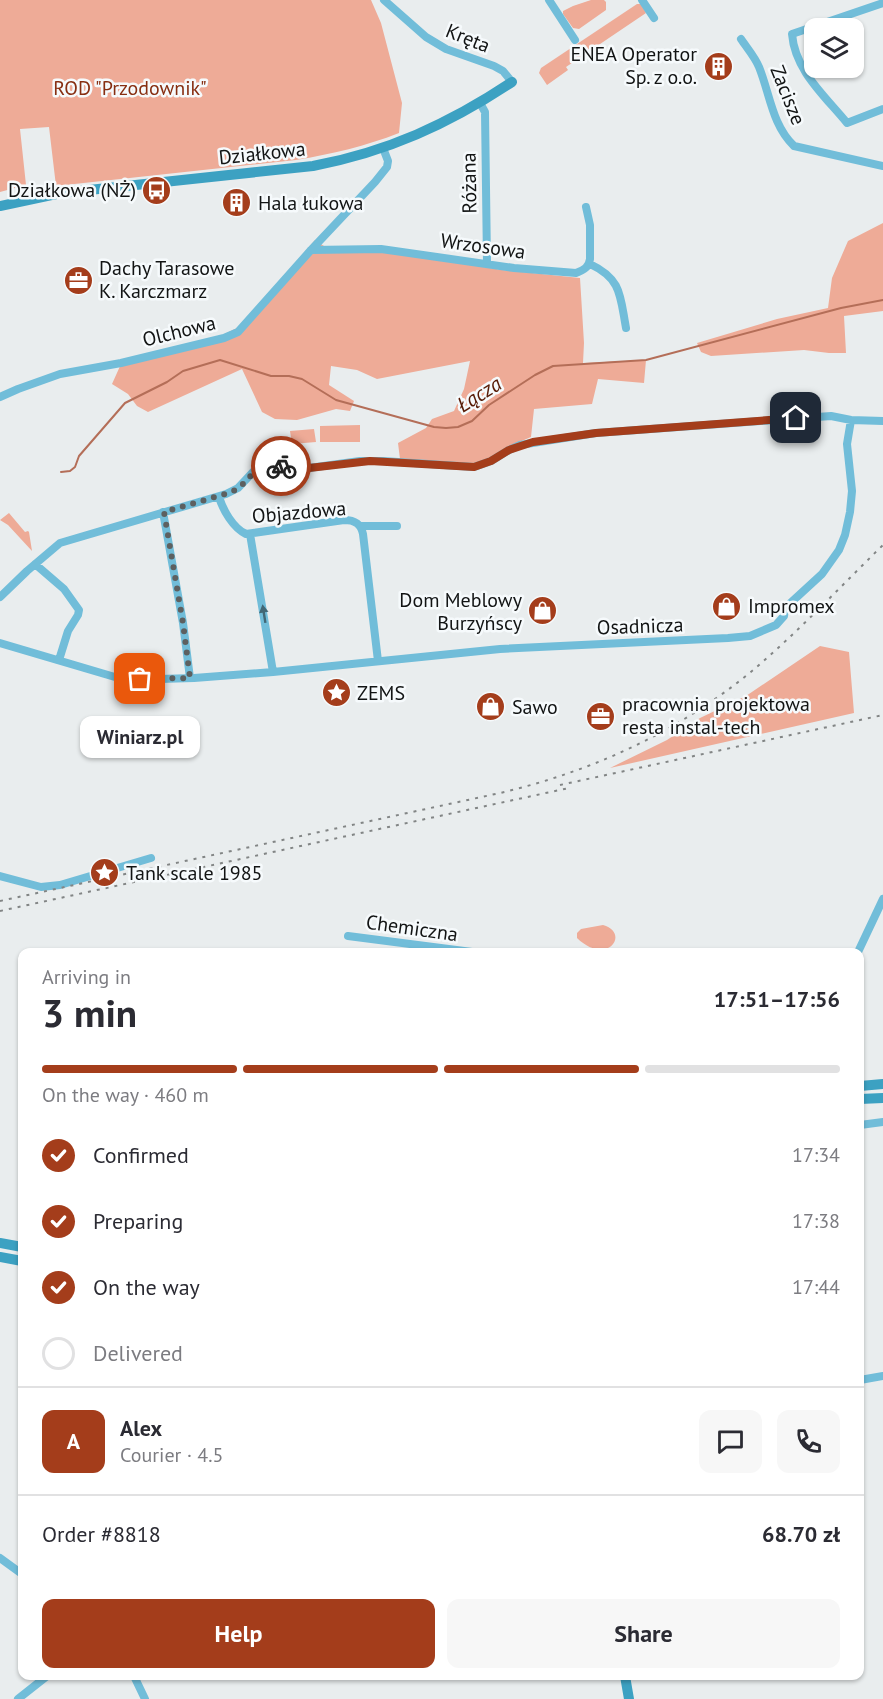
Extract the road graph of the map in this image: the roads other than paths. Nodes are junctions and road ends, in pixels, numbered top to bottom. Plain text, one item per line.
1 (384, 0) edge
2 (549, 0) edge
3 (642, 0) edge
4 (883, 3) edge
5 (654, 18) dead end
6 (741, 39) dead end
7 (575, 40) dead end
8 (512, 82) joint
9 (480, 103) junction
10 (883, 109) edge
11 (383, 148) junction
12 (883, 166) edge
13 (0, 206) edge
14 (586, 207) dead end
15 (311, 250) junction
16 (487, 263) junction
17 (590, 264) junction
18 (626, 328) dead end
19 (0, 397) edge
20 (851, 420) junction
21 (883, 421) edge
22 (219, 496) junction
23 (164, 512) junction
24 (360, 526) junction
25 (398, 526) dead end
26 (250, 534) junction
27 (35, 564) junction
28 (0, 597) edge
29 (0, 643) edge
30 (59, 660) junction
31 (378, 662) junction
32 (273, 672) junction
33 (190, 678) junction
34 (151, 858) dead end
35 (0, 876) edge
36 (883, 899) edge
37 (348, 936) dead end
38 (441, 948) edge
39 (860, 948) edge
40 (883, 1084) edge
41 (864, 1086) edge
42 (883, 1098) edge
43 (864, 1099) edge
44 (883, 1122) edge
45 (864, 1124) edge
46 (0, 1243) edge
47 (18, 1246) edge
48 (0, 1257) edge
49 (18, 1260) edge
50 (883, 1376) edge
51 (864, 1379) edge
52 (0, 1558) edge
53 (18, 1571) edge
54 (42, 1680) edge
55 (136, 1680) edge
56 (626, 1680) edge
57 (18, 1699) edge
58 (145, 1699) edge
59 (629, 1699) edge

1 - 8 street, Kręta
2 - 7 street
3 - 5 street
4 - 10 street
6 - 12 street, Zacisze
8 - 9 street, Działkowa
9 - 11 street, Działkowa
9 - 16 street, Różana
11 - 13 street, Działkowa
11 - 15 street, Olchowa
14 - 17 street
15 - 16 street, Wrzosowa
15 - 19 street, Olchowa
16 - 17 street, Wrzosowa
17 - 18 street
20 - 21 street
20 - 22 street
20 - 31 street, Osadnicza
22 - 23 street
22 - 26 street, Objazdowa
23 - 27 street
23 - 33 street
24 - 25 street, Objazdowa
24 - 26 street, Objazdowa
24 - 31 street, Objazdowa
32 -> 26 street
27 - 28 street
27 - 30 street
29 - 30 street, Osadnicza
30 - 33 street, Osadnicza
31 - 32 street, Osadnicza
32 - 33 street, Osadnicza
34 - 35 street
36 - 39 street
37 - 38 street, Chemiczna
40 - 41 street
42 - 43 street
44 - 45 street
46 - 47 street
48 - 49 street
50 - 51 street
52 - 53 street
54 - 57 street
55 - 58 street
56 - 59 street

